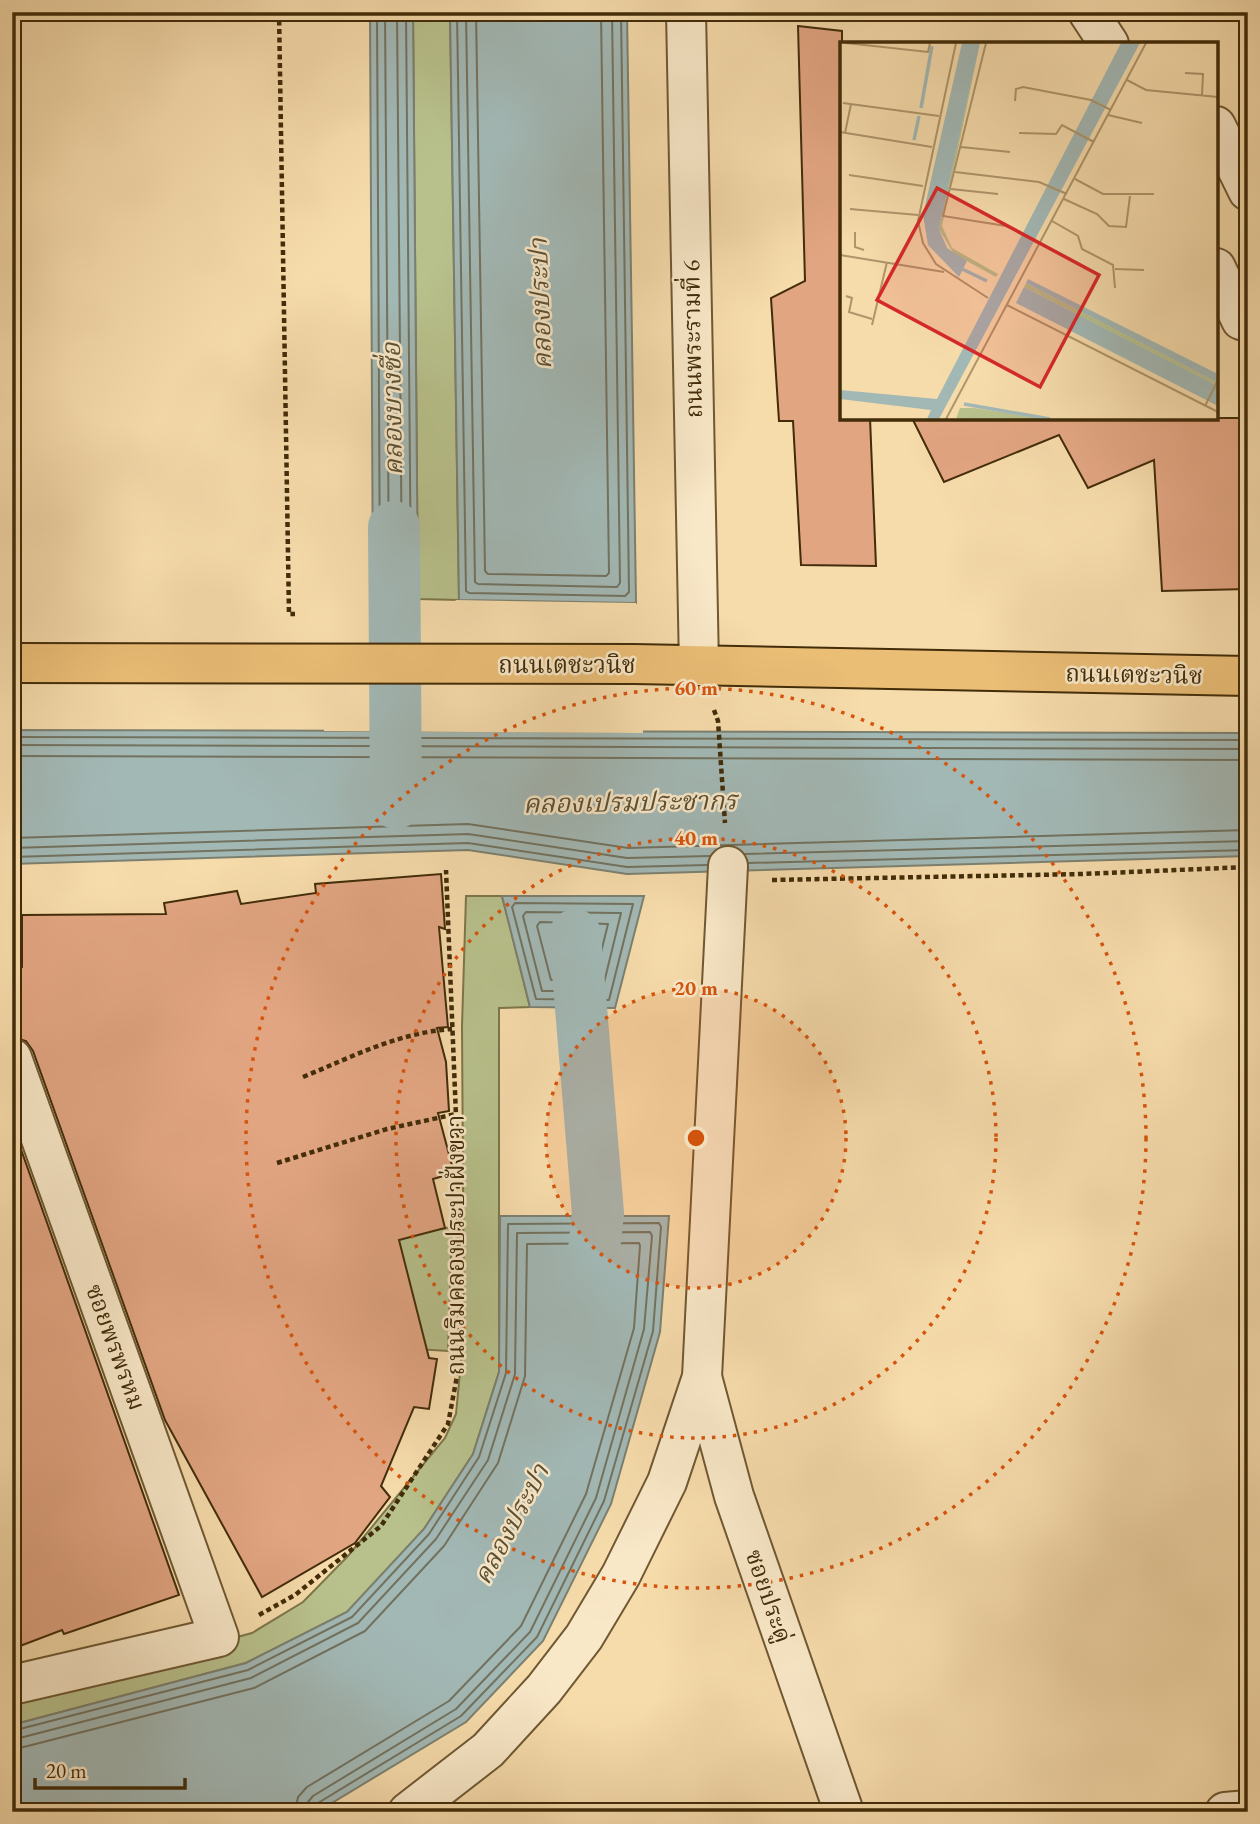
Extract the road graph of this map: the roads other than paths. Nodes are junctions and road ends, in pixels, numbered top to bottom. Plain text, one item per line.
1 (686, 12) edge
2 (1088, 12) edge
3 (1108, 42) edge
4 (1218, 130) edge
5 (1248, 191) edge
6 (1218, 272) edge
7 (1248, 322) edge
8 (12, 663) edge
9 (699, 666) junction
10 (1248, 676) edge
11 (727, 874) road end
12 (12, 1058) edge
13 (702, 1377) junction
14 (12, 1685) edge
15 (1248, 1810) edge
16 (408, 1812) edge
17 (844, 1812) edge
18 (1225, 1812) edge

1 - 9 street, ถนนพระรามที่ 6
2 - 3 street
4 - 5 street
6 - 7 street
8 - 9 main road, ถนนเตชะวนิช
9 - 10 main road, ถนนเตชะวนิช
11 - 13 street
12 - 14 street, ซอยพรพรหม
13 - 16 street
13 - 17 street, ซอยประดู่
15 - 18 street

